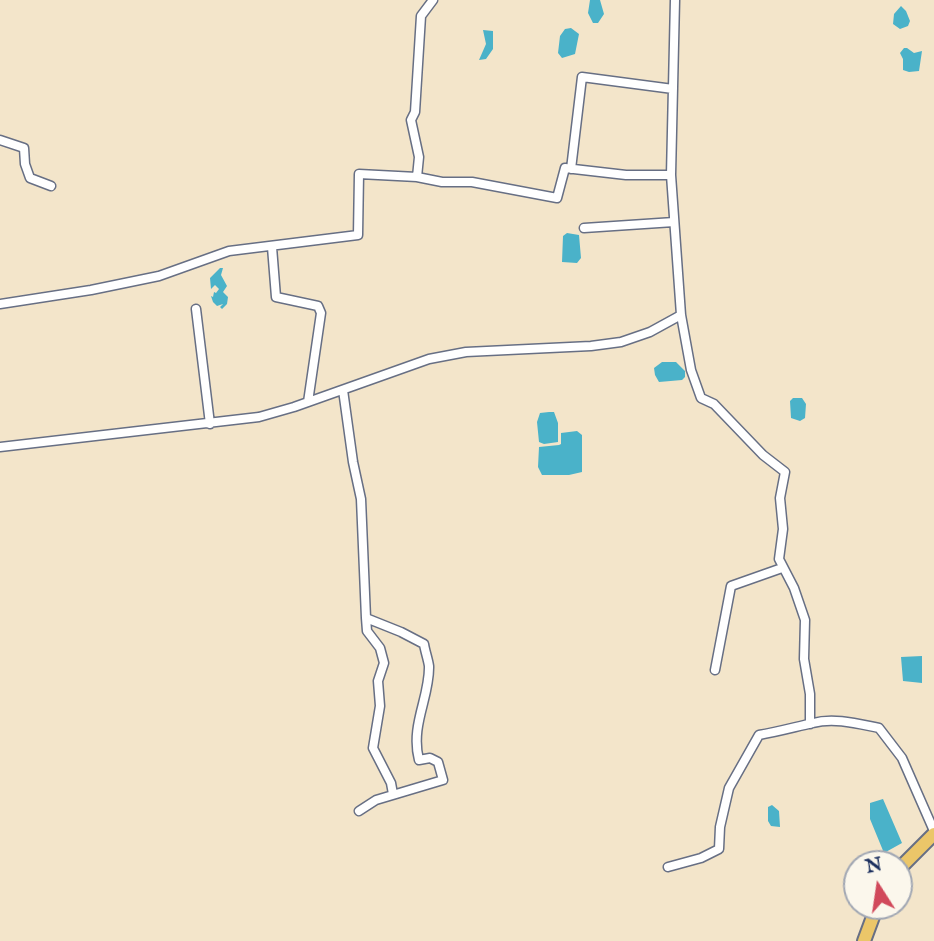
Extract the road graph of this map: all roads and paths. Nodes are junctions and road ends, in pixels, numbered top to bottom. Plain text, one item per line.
1 (433, 0) edge
2 (675, 0) edge
3 (673, 89) junction
4 (0, 140) edge
5 (571, 169) junction
6 (671, 175) junction
7 (417, 177) junction
8 (51, 186) dead end
9 (674, 222) junction
10 (584, 228) dead end
11 (272, 247) junction
12 (0, 304) edge
13 (196, 309) dead end
14 (681, 315) junction
15 (343, 390) junction
16 (308, 402) junction
17 (210, 424) junction
18 (0, 447) edge
19 (782, 568) junction
20 (366, 618) junction
21 (715, 670) dead end
22 (810, 724) junction
23 (393, 794) junction
24 (359, 811) dead end
25 (934, 832) edge
26 (913, 854) edge
27 (668, 867) dead end
28 (872, 920) edge
29 (864, 941) edge

1 - 7 street
2 - 3 street
3 - 5 street
3 - 6 street
4 - 8 street
5 - 6 street
5 - 7 street
6 - 9 street
7 - 11 street
9 - 10 street
9 - 14 street
11 - 12 street
11 - 16 street
13 - 17 street
14 - 15 street
14 - 19 street
15 - 16 street
15 - 20 street
16 - 17 street
17 - 18 street
19 - 21 street
19 - 22 street
20 - 23 street
20 - 23 street
22 - 25 street
22 - 27 street
23 - 24 street
25 - 26 highway
28 - 29 highway

